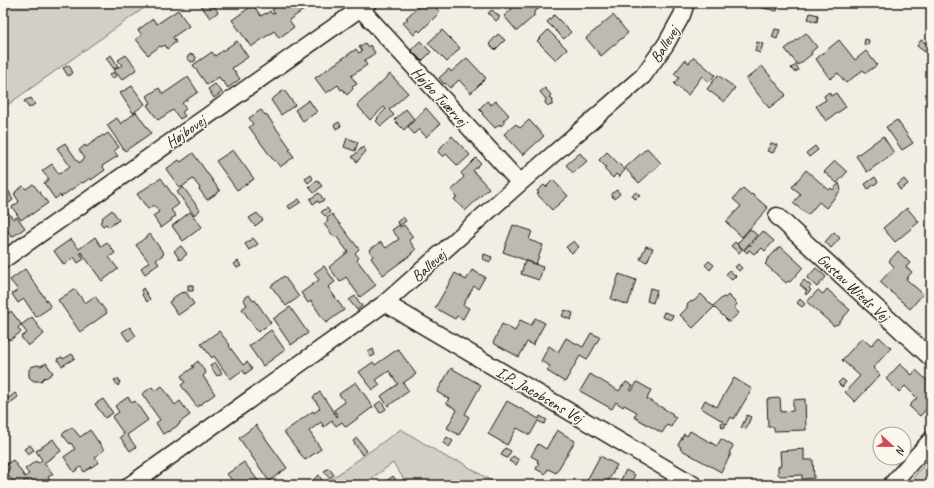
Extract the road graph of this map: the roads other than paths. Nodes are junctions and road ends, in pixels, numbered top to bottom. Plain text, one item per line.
1 (686, 3) edge
2 (364, 6) edge
3 (520, 183) junction
4 (777, 216) dead end
5 (3, 260) edge
6 (385, 303) junction
7 (931, 358) edge
8 (931, 440) edge
9 (130, 485) edge
10 (694, 485) edge
11 (891, 485) edge

1 - 3 street, Ballevej
2 - 3 street, Højbo Tværvej
2 - 5 street, Højbovej
3 - 6 street, Ballevej
4 - 7 street, Gustav Wieds Vej
6 - 9 street, Ballevej
6 - 10 street, I.P. Jacobsens Vej
8 - 11 street

